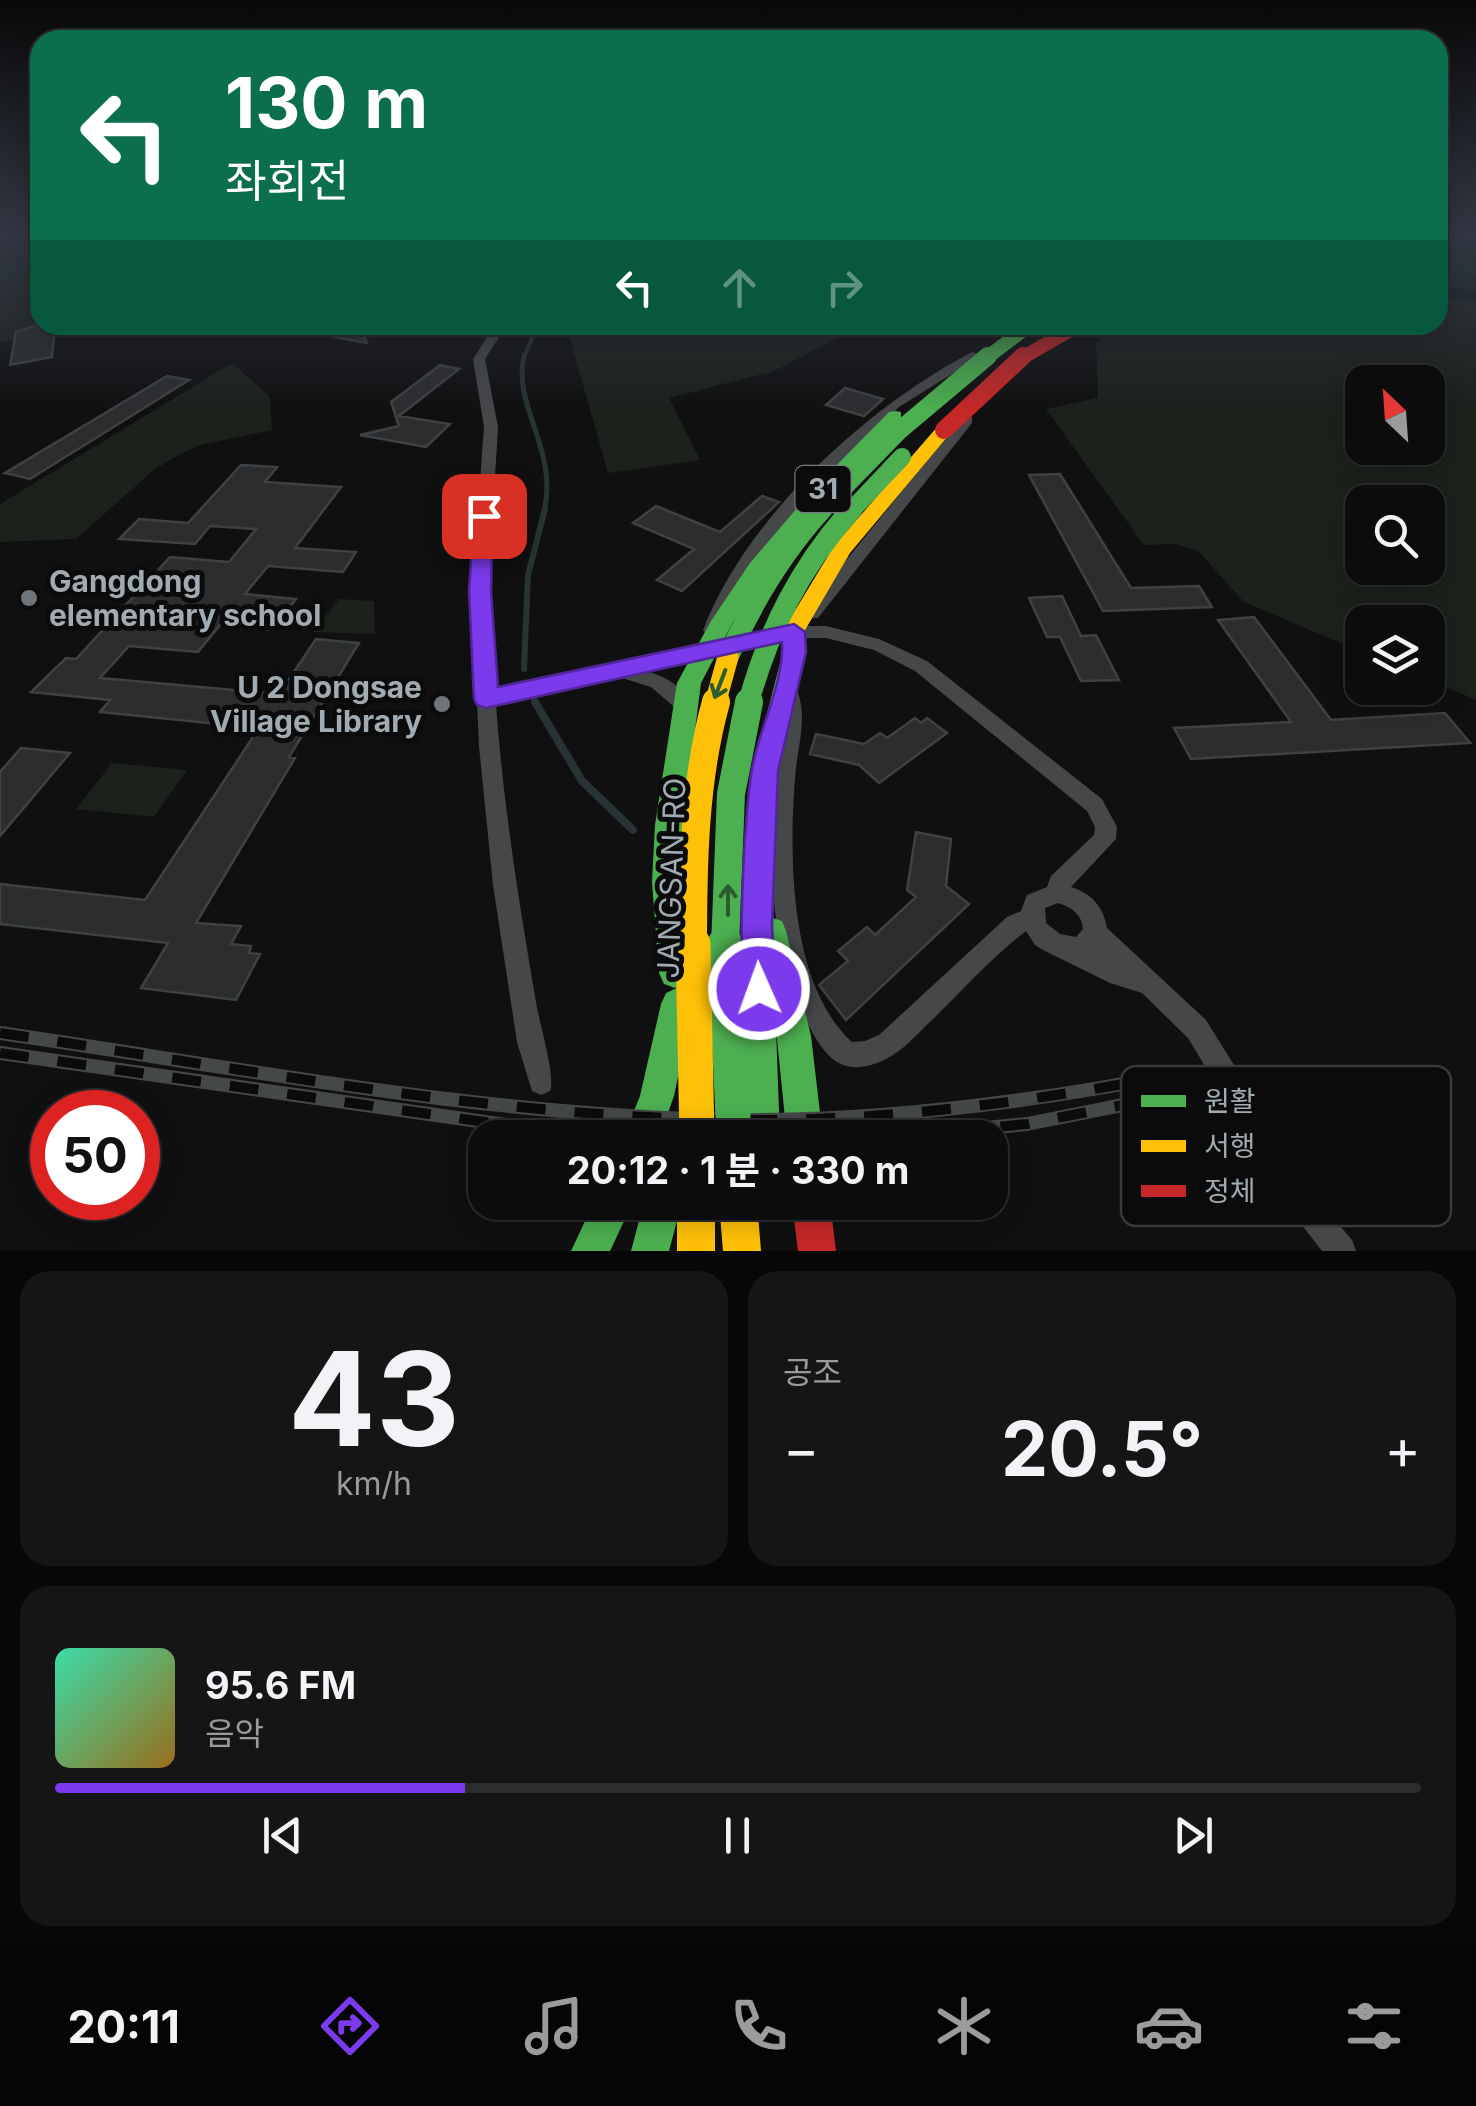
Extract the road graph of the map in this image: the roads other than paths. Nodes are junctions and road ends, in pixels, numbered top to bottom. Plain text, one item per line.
1 (495, 335) edge
2 (1006, 335) edge
3 (1006, 335) edge
4 (1009, 335) edge
5 (1014, 335) edge
6 (1039, 335) edge
7 (1048, 335) edge
8 (1061, 335) edge
9 (1021, 349) junction
10 (794, 632) junction
11 (707, 650) junction
12 (616, 670) junction
13 (787, 682) junction
14 (486, 699) junction
15 (686, 706) junction
16 (763, 860) junction
17 (1058, 893) junction
18 (1031, 918) junction
19 (1095, 934) junction
20 (1068, 949) junction
21 (1144, 981) junction
22 (678, 1004) junction
23 (1219, 1066) edge
24 (541, 1082) dead end
25 (647, 1120) edge
26 (677, 1120) edge
27 (697, 1120) edge
28 (734, 1120) edge
29 (762, 1120) edge
30 (802, 1120) edge
31 (605, 1220) edge
32 (658, 1220) edge
33 (696, 1220) edge
34 (739, 1220) edge
35 (761, 1220) edge
36 (810, 1220) edge
37 (813, 1220) edge
38 (1320, 1226) edge
39 (590, 1251) edge
40 (650, 1251) edge
41 (696, 1251) edge
42 (742, 1251) edge
43 (759, 1251) edge
44 (808, 1251) edge
45 (817, 1251) edge
46 (1340, 1251) edge

1 - 14 street
2 - 11 main road, 31
3 - 11 street
4 - 9 street
5 -> 27 main road, JANGSAN-RO, bridge
28 -> 6 main road, JANGSAN-RO, bridge
7 - 9 street
8 - 10 main road, bridge
9 - 10 street
10 - 11 street
10 - 13 main road
10 - 17 street
11 - 12 street
11 - 15 main road, 31
12 - 14 street
12 - 15 street
13 - 16 main road
13 - 18 street
14 - 24 street
15 - 22 main road, 31
16 - 29 main road
16 - 30 main road
17 - 18 street
17 - 19 street
18 - 20 street
19 - 20 street
19 - 21 street
20 - 21 street
21 - 23 street
22 - 25 main road
22 - 26 main road, 31
31 - 39 main road
32 - 40 main road
33 - 41 main road
34 - 42 main road
35 - 43 main road
36 - 44 main road
37 - 45 main road
38 - 46 street

